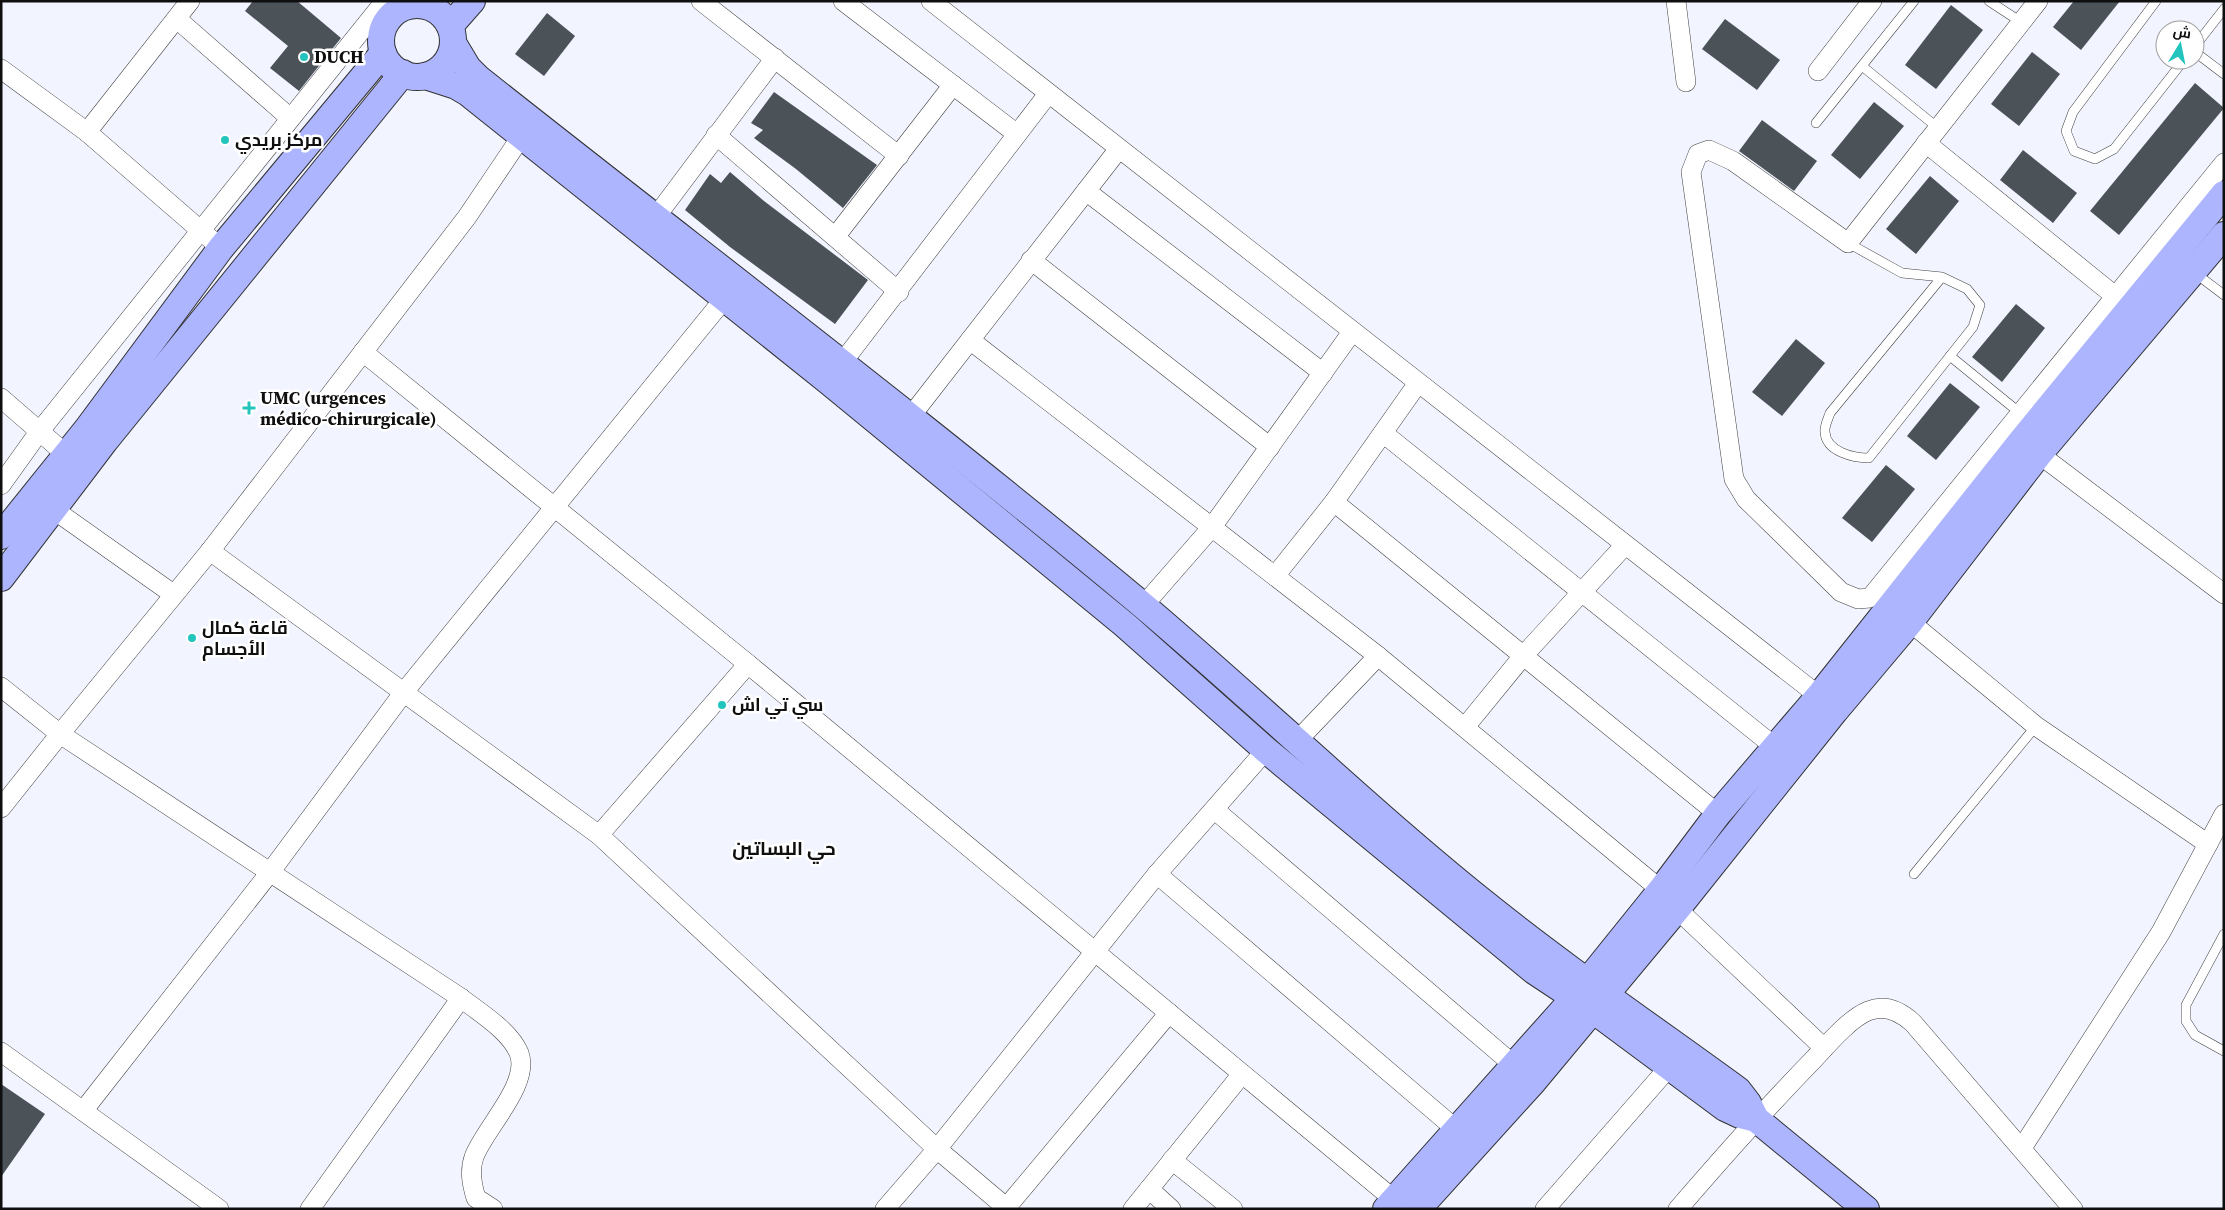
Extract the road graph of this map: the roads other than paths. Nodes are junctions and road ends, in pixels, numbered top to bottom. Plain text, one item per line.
1 (190, 1) edge
2 (472, 1) edge
3 (701, 1) edge
4 (843, 1) edge
5 (930, 1) edge
6 (1676, 1) edge
7 (1872, 1) edge
8 (1914, 1) edge
9 (1989, 1) edge
10 (2038, 1) edge
11 (2156, 1) edge
12 (425, 3) edge
13 (382, 6) edge
14 (2224, 9) edge
15 (177, 19) junction
16 (2021, 22) junction
17 (2205, 33) edge
18 (452, 34) junction
19 (383, 53) junction
20 (775, 58) junction
21 (2205, 60) edge
22 (1862, 66) junction
23 (1, 69) edge
24 (2176, 70) edge
25 (1818, 71) dead end
26 (2224, 74) edge
27 (414, 75) junction
28 (1686, 82) dead end
29 (953, 85) junction
30 (1048, 94) junction
31 (289, 117) junction
32 (1816, 123) dead end
33 (87, 132) junction
34 (1017, 134) junction
35 (716, 135) junction
36 (1932, 136) junction
37 (521, 137) junction
38 (1118, 150) junction
39 (899, 156) junction
40 (2224, 163) edge
41 (1086, 191) junction
42 (2224, 194) edge
43 (655, 218) junction
44 (200, 230) junction
45 (2224, 235) edge
46 (835, 237) junction
47 (1848, 243) junction
48 (220, 248) junction
49 (1031, 260) junction
50 (2193, 271) junction
51 (1942, 277) junction
52 (899, 292) junction
53 (2224, 295) edge
54 (2115, 296) junction
55 (724, 298) junction
56 (1352, 332) junction
57 (970, 340) junction
58 (363, 352) junction
59 (1950, 356) junction
60 (836, 372) junction
61 (1323, 373) junction
62 (1418, 384) junction
63 (1, 398) edge
64 (2020, 413) junction
65 (911, 416) junction
66 (39, 432) junction
67 (1383, 433) junction
68 (1270, 447) junction
69 (2040, 454) junction
70 (75, 462) junction
71 (1, 485) edge
72 (1334, 502) junction
73 (555, 507) junction
74 (53, 509) junction
75 (1212, 527) junction
76 (1, 536) edge
77 (1625, 545) junction
78 (210, 551) junction
79 (1275, 576) junction
80 (1, 578) edge
81 (1582, 593) junction
82 (172, 594) junction
83 (2224, 594) edge
84 (1143, 606) junction
85 (1910, 622) junction
86 (1378, 656) junction
87 (1523, 656) junction
88 (748, 664) junction
89 (1, 687) edge
90 (404, 692) junction
91 (1819, 696) junction
92 (2036, 726) junction
93 (1465, 727) junction
94 (60, 734) junction
95 (1296, 742) junction
96 (1775, 747) junction
97 (1266, 750) junction
98 (1, 808) edge
99 (1215, 810) junction
100 (1718, 814) junction
101 (2224, 814) edge
102 (599, 835) junction
103 (2208, 844) junction
104 (271, 872) junction
105 (1157, 874) junction
106 (1914, 874) dead end
107 (1669, 900) junction
108 (2224, 934) edge
109 (1095, 952) junction
110 (1590, 996) junction
111 (461, 998) junction
112 (1169, 1013) junction
113 (1824, 1048) junction
114 (2224, 1051) edge
115 (1, 1052) edge
116 (1516, 1066) junction
117 (1670, 1066) junction
118 (1242, 1074) junction
119 (83, 1111) junction
120 (1756, 1119) junction
121 (1458, 1131) junction
122 (2022, 1148) junction
123 (937, 1149) junction
124 (1172, 1160) junction
125 (1149, 1189) junction
126 (1395, 1206) edge
127 (1007, 1208) edge
128 (219, 1209) edge
129 (310, 1209) edge
130 (493, 1209) edge
131 (886, 1209) edge
132 (1133, 1209) edge
133 (1171, 1209) edge
134 (1233, 1209) edge
135 (1418, 1209) edge
136 (1546, 1209) edge
137 (1678, 1209) edge
138 (1866, 1209) edge
139 (2073, 1209) edge

1 - 15 street
2 - 18 main road
3 - 20 street
4 - 29 street
5 - 30 street
6 - 28 street
7 - 25 street
8 - 22 lane
9 - 16 lane
10 - 16 street
11 - 24 lane
12 - 13 main road
12 - 18 main road
13 - 19 main road
13 - 31 street
14 - 17 lane
15 - 31 street
15 - 33 street
16 - 36 street
18 - 27 main road
18 - 43 main road
19 - 27 main road
19 - 48 main road
20 - 35 street
20 - 39 street
21 - 26 lane
22 - 32 lane
22 - 36 lane
23 - 33 street
27 - 37 main road
27 - 70 main road
29 - 34 street
29 - 39 street
30 - 34 street
30 - 38 street
31 - 44 street
33 - 44 street
34 - 52 street
35 - 43 street
35 - 46 street
36 - 47 street
36 - 54 street
37 - 55 main road
37 - 58 street
38 - 41 street
38 - 56 street
39 - 46 street
40 - 54 street
41 - 49 street
41 - 61 street
42 - 91 main road
43 - 60 main road
44 - 48 street
44 - 66 street
45 - 50 main road
46 - 52 street
47 - 51 lane
47 - 64 street
48 - 70 main road
49 - 57 street
49 - 68 street
50 - 53 lane
50 - 69 main road
51 - 59 lane
51 - 59 lane
52 - 60 street
54 - 64 street
55 - 60 main road
55 - 73 street
56 - 61 street
56 - 62 street
57 - 65 street
57 - 75 street
58 - 73 street
58 - 78 street
59 - 64 lane
60 - 65 main road
60 - 97 main road
61 - 68 street
62 - 67 street
62 - 77 street
63 - 66 street
65 - 84 main road
66 - 70 street
66 - 71 street
67 - 72 street
67 - 81 street
68 - 75 street
69 - 83 street
69 - 85 main road
70 - 74 main road
70 - 76 main road
72 - 79 street
72 - 87 street
73 - 88 street
73 - 90 street
74 - 80 main road
74 - 82 street
75 - 79 street
75 - 84 street
77 - 81 street
77 - 91 street
78 - 82 street
78 - 90 street
79 - 86 street
81 - 87 street
81 - 96 street
82 - 94 street
84 - 95 main road
85 - 92 street
85 - 107 main road
86 - 93 street
86 - 95 street
87 - 93 street
87 - 100 street
88 - 102 street
88 - 109 street
89 - 94 street
90 - 102 street
90 - 104 street
91 - 96 main road
92 - 103 street
92 - 106 lane
93 - 107 street
94 - 98 street
94 - 104 street
95 - 110 main road
96 - 100 main road
97 - 99 street
97 - 110 main road
99 - 105 street
99 - 116 street
100 - 107 main road
101 - 103 street
102 - 123 street
103 - 122 street
104 - 111 street
104 - 119 street
105 - 109 street
105 - 121 street
107 - 110 main road
107 - 113 street
108 - 114 lane
109 - 112 street
109 - 123 street
110 - 116 main road
110 - 117 main road
110 - 120 main road
110 - 135 main road
111 - 129 street
111 - 130 street
112 - 118 street
112 - 127 street
113 - 120 street
113 - 122 street
115 - 119 street
116 - 121 main road
117 - 120 main road
117 - 136 street
118 - 124 street
118 - 126 street
119 - 128 street
120 - 137 street
120 - 138 main road
121 - 126 main road
122 - 139 street
123 - 127 street
123 - 131 street
124 - 125 street
124 - 134 street
125 - 132 street
125 - 133 street

